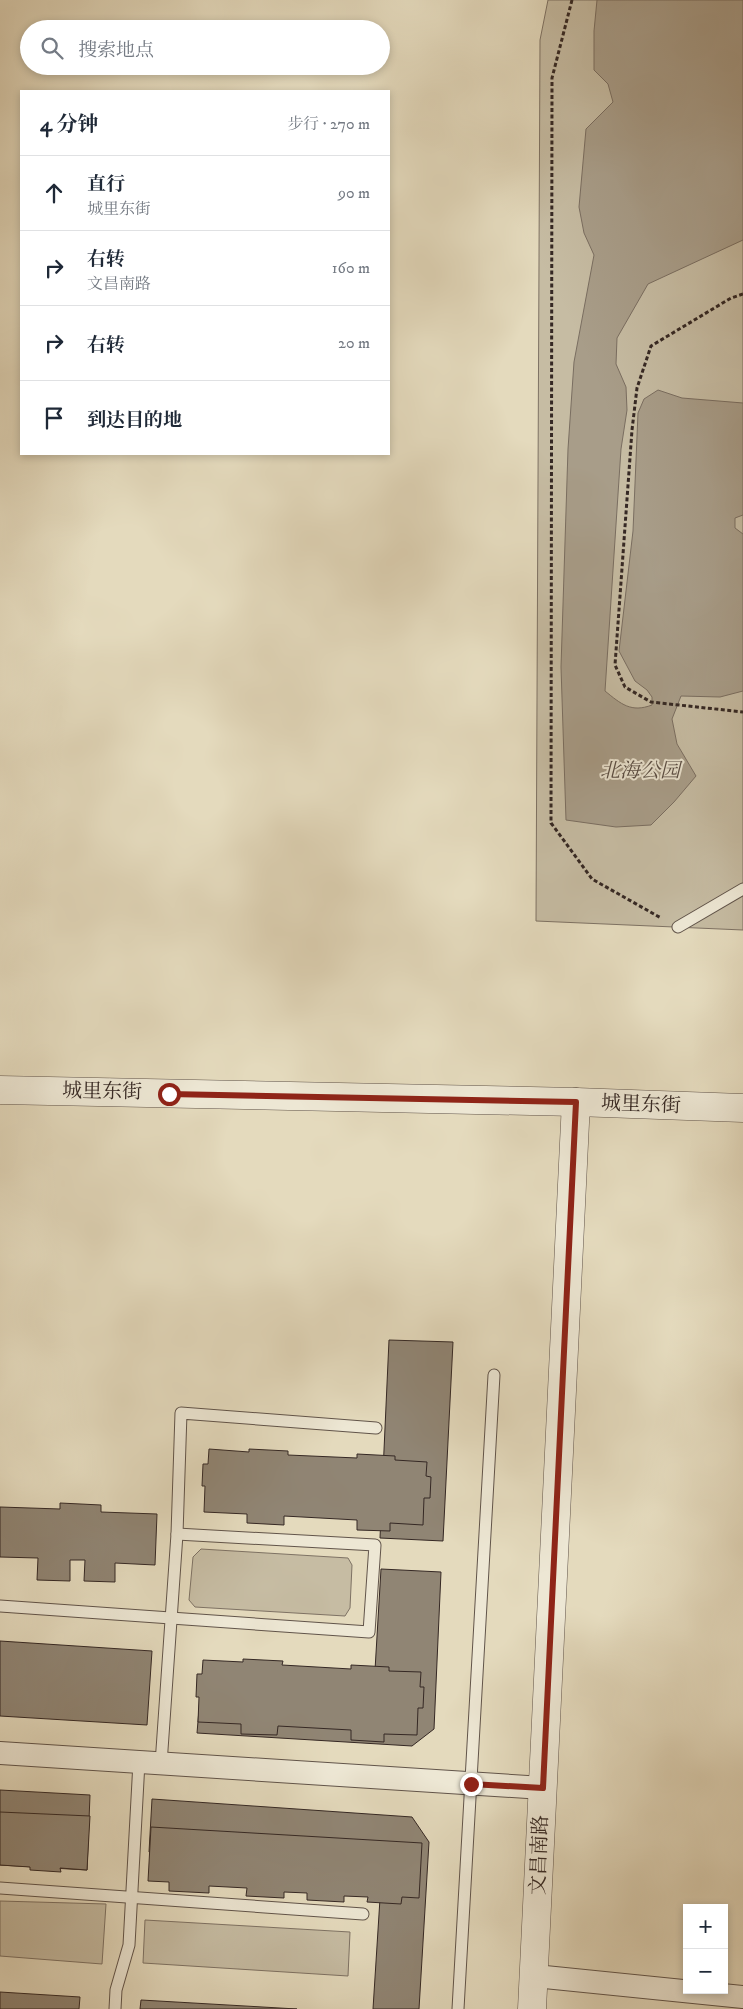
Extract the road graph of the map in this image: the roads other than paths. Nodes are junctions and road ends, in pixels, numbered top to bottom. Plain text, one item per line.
1 (743, 889) edge
2 (678, 927) road end
3 (0, 1090) edge
4 (576, 1102) junction
5 (743, 1108) edge
6 (494, 1376) dead end
7 (376, 1428) dead end
8 (176, 1534) junction
9 (0, 1606) edge
10 (171, 1618) junction
11 (0, 1754) edge
12 (150, 1763) junction
13 (471, 1784) junction
14 (543, 1788) junction
15 (0, 1888) edge
16 (132, 1898) junction
17 (363, 1914) dead end
18 (535, 1976) junction
19 (743, 1997) edge
20 (115, 2009) edge
21 (458, 2009) edge
22 (532, 2009) edge

1 - 2 lane
3 - 4 street, 城里东街
4 - 5 street, 城里东街
4 - 14 street, 文昌南路
6 - 13 lane
7 - 8 lane
8 - 10 lane
8 - 10 lane
9 - 10 lane
10 - 12 lane
11 - 12 street
12 - 13 street
12 - 16 lane
13 - 14 street
13 - 21 lane
14 - 18 street, 文昌南路
15 - 16 lane
16 - 17 lane
16 - 20 lane
18 - 19 street
18 - 22 street, 文昌南路

